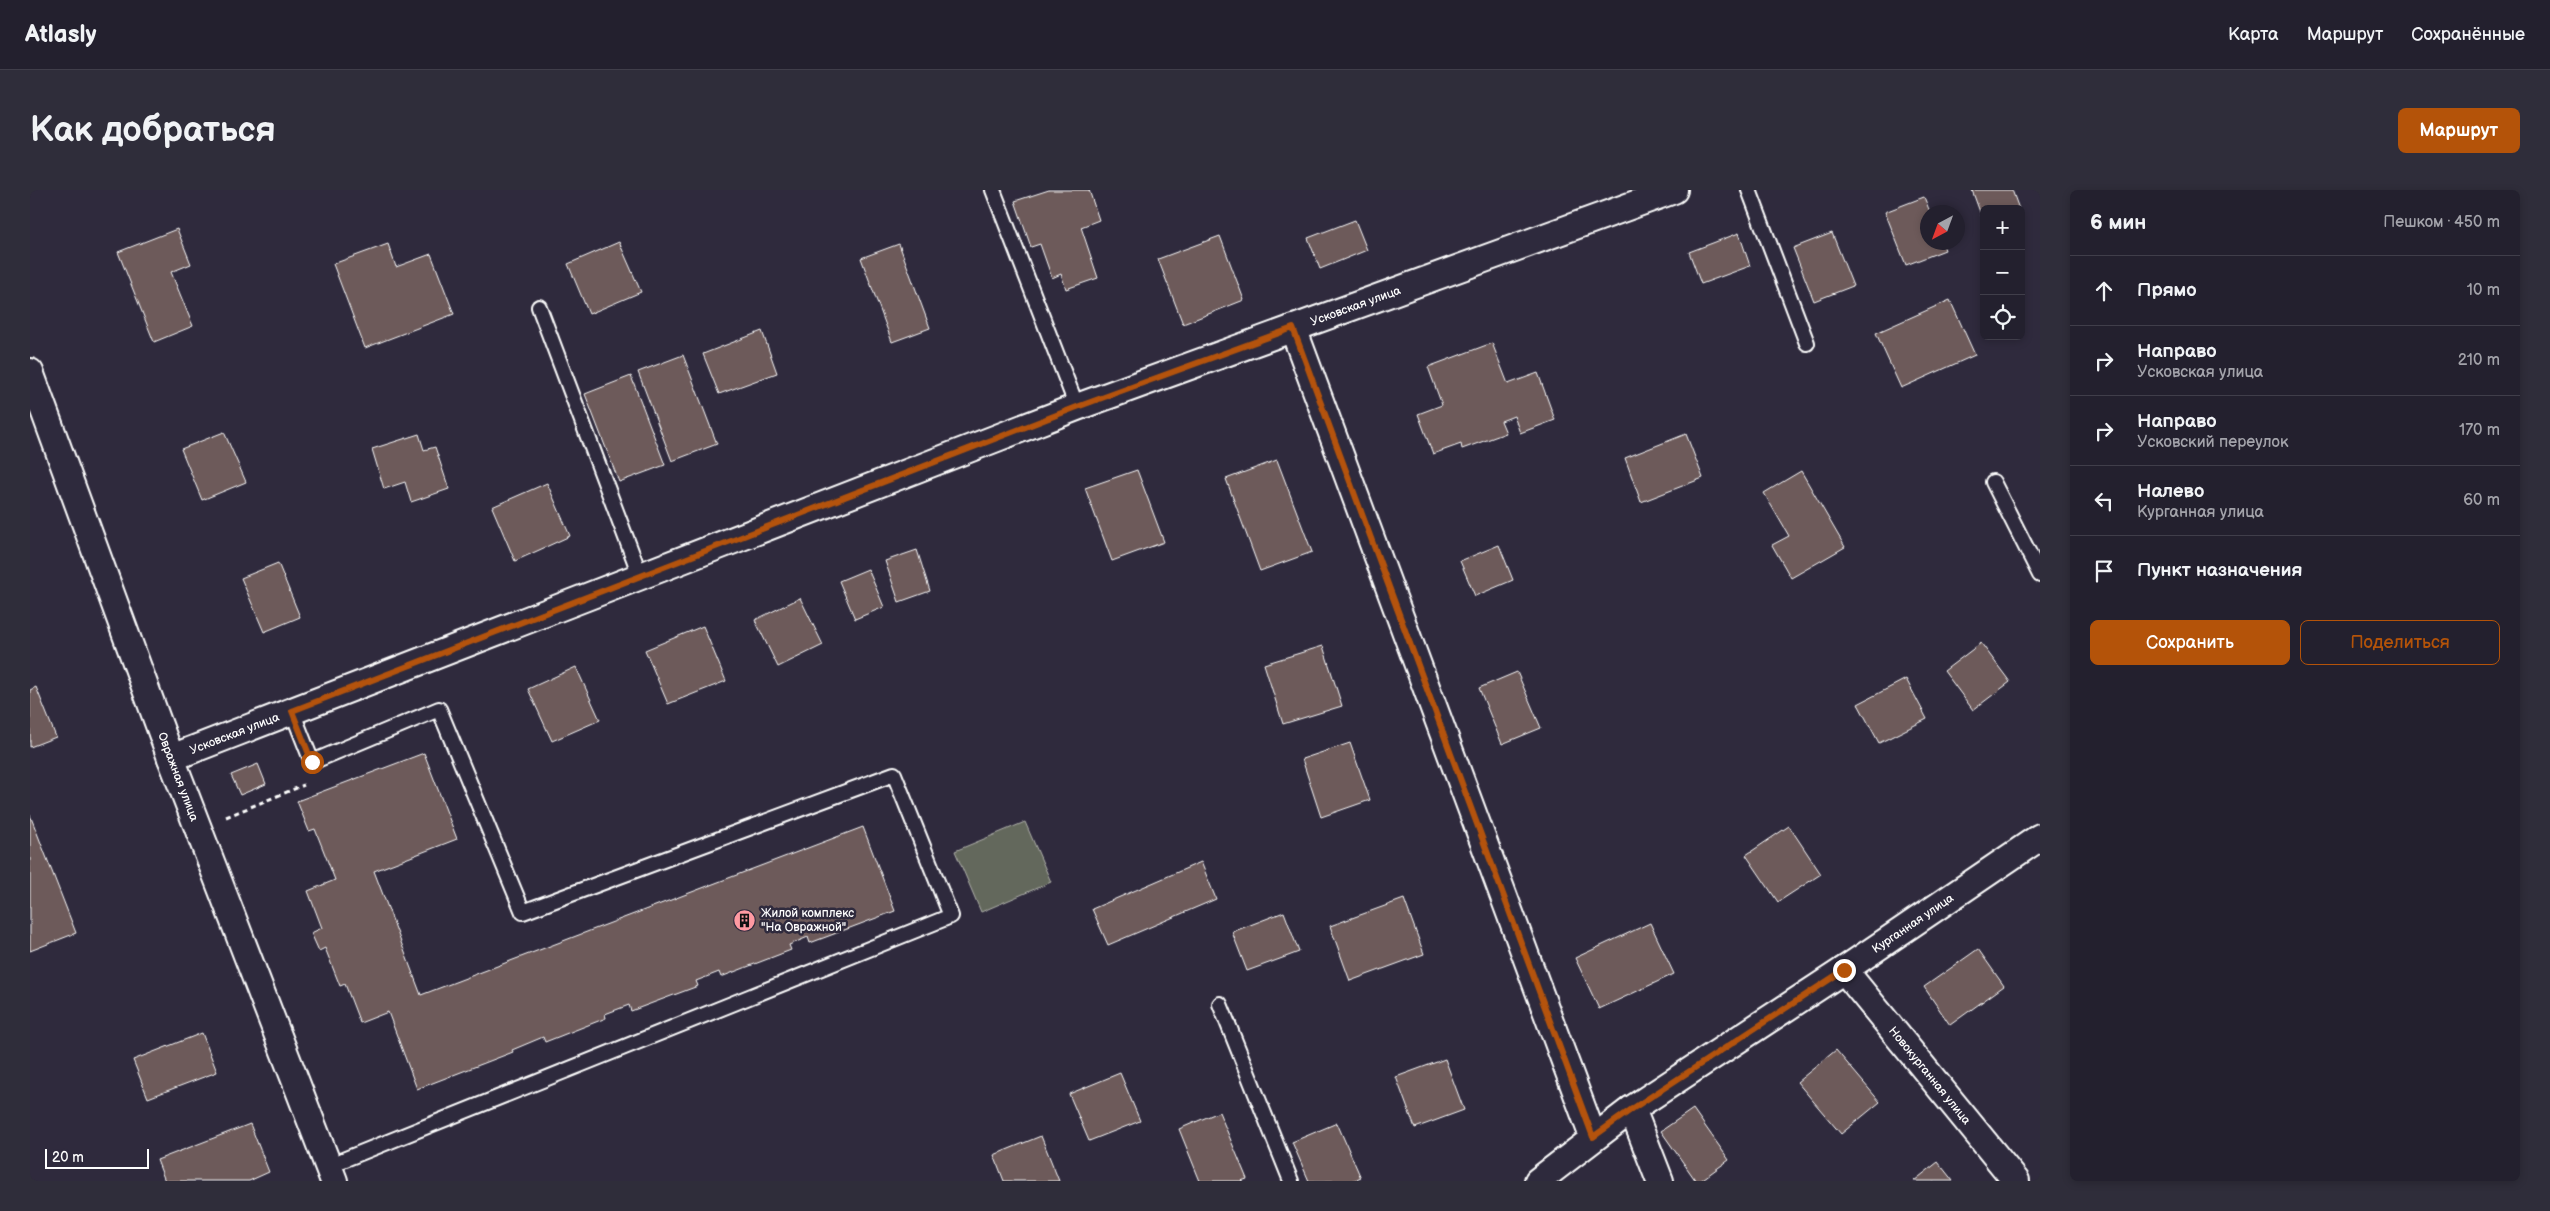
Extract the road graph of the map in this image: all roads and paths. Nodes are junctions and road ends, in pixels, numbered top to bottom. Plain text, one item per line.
1 (993, 190) edge
2 (1674, 190) edge
3 (1749, 190) edge
4 (539, 307) dead end
5 (1293, 328) junction
6 (1808, 342) dead end
7 (30, 372) edge
8 (1077, 407) junction
9 (1993, 482) dead end
10 (2040, 574) edge
11 (640, 575) junction
12 (292, 711) junction
13 (171, 758) junction
14 (2040, 837) edge
15 (1844, 970) junction
16 (1220, 1004) dead end
17 (1632, 1109) junction
18 (1593, 1137) junction
19 (331, 1174) edge
20 (1292, 1181) edge
21 (1538, 1181) edge
22 (1660, 1181) edge
23 (2016, 1181) edge

1 - 8 lane
2 - 5 street, Усковская улица
3 - 6 lane
4 - 11 lane
5 - 8 street, Усковская улица
5 - 18 street
7 - 13 street, Овражная улица
8 - 11 street, Усковская улица
9 - 10 lane
11 - 12 street, Усковская улица
12 - 13 street, Усковская улица
12 - 19 lane
13 - 19 street, Овражная улица
14 - 15 street, Курганная улица
15 - 17 street, Курганная улица
15 - 23 street, Новокурганная улица
16 - 20 lane
17 - 18 street, Курганная улица
17 - 22 street
18 - 21 street, Курганная улица

